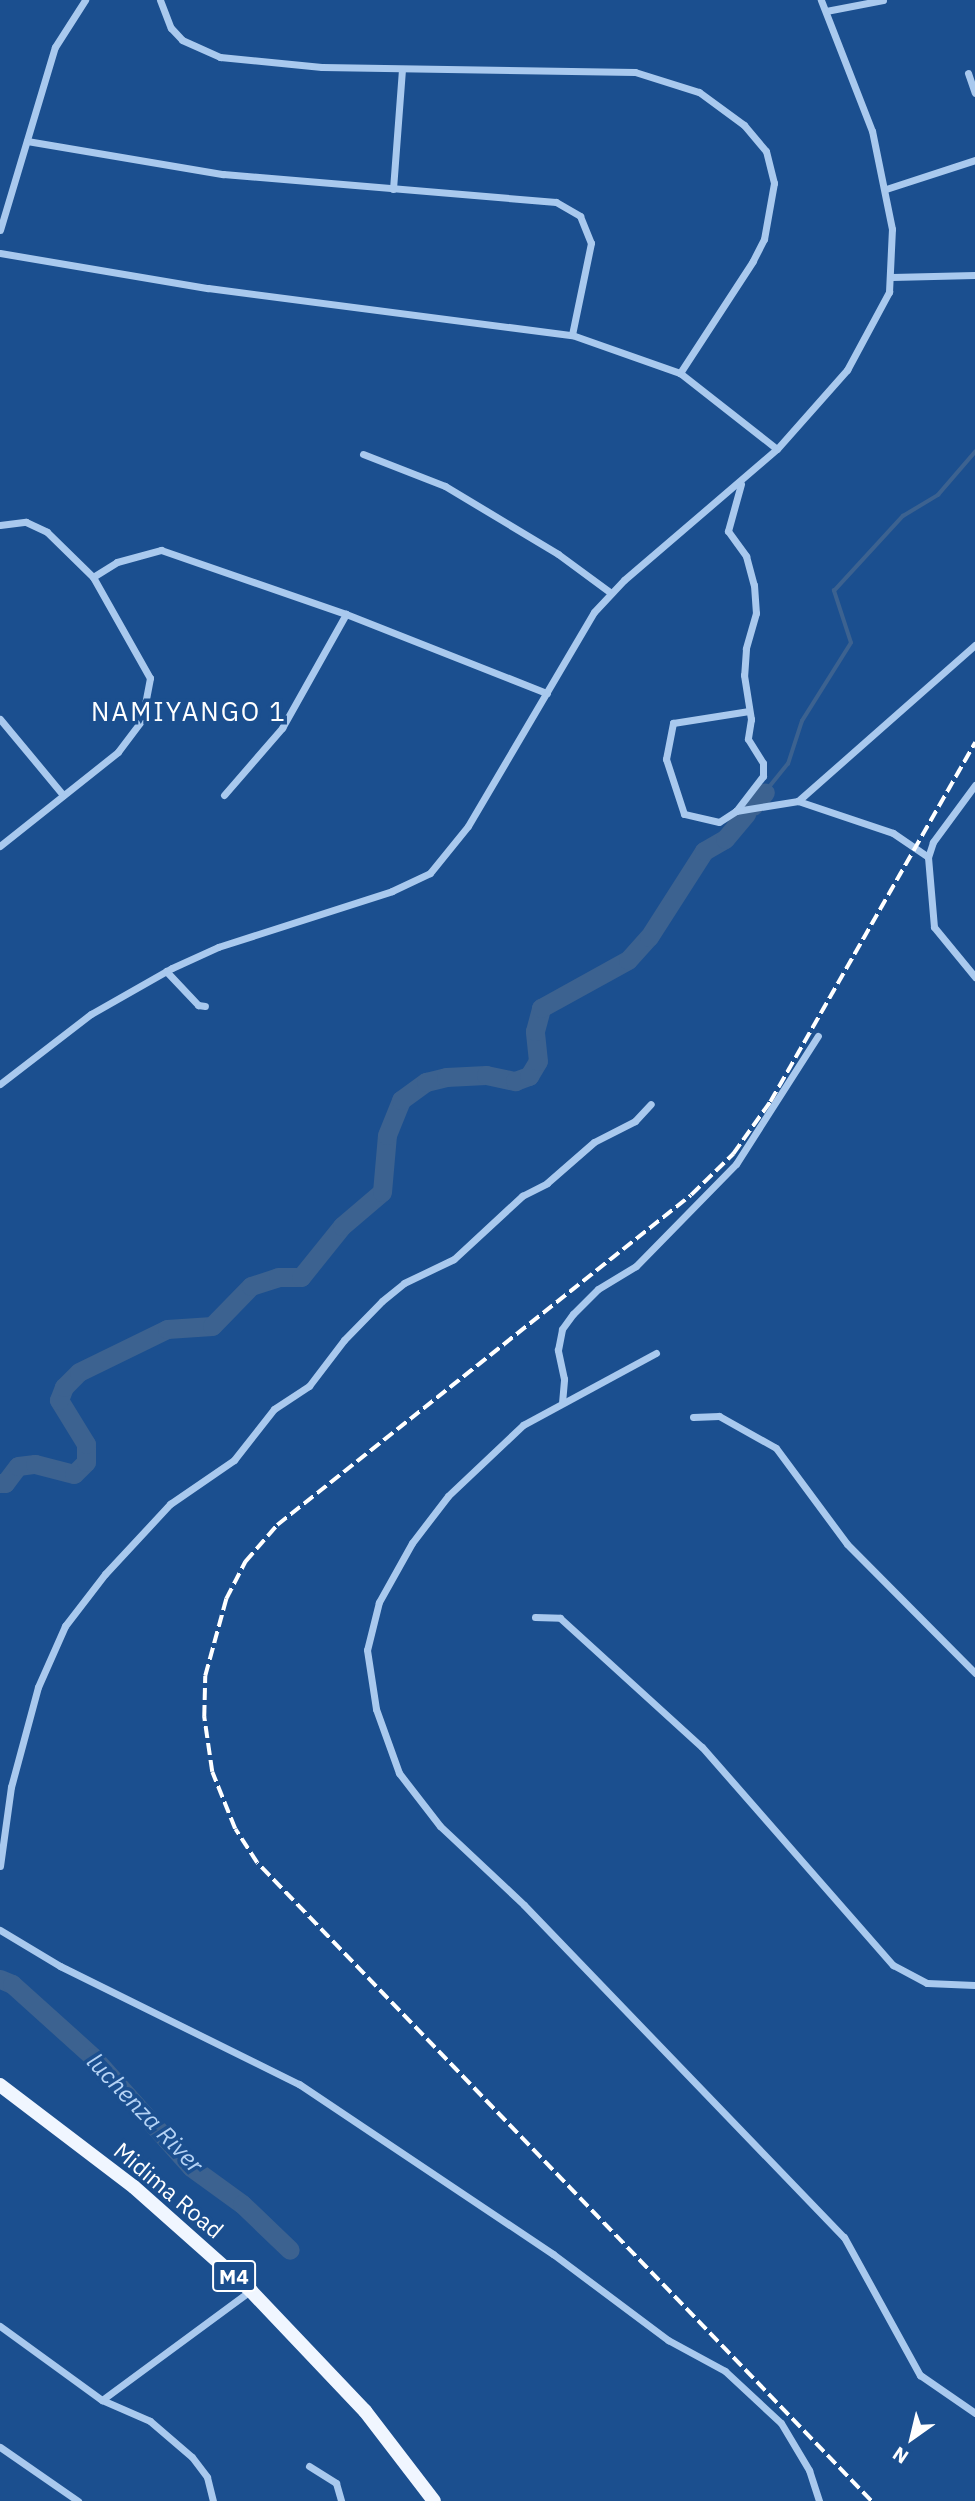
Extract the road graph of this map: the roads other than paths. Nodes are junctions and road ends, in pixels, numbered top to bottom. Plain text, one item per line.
1 (85, 0) edge
2 (160, 0) edge
3 (821, 0) edge
4 (883, 0) edge
5 (826, 10) junction
6 (401, 69) junction
7 (968, 73) dead end
8 (975, 93) edge
9 (27, 141) junction
10 (975, 160) edge
11 (393, 189) junction
12 (886, 189) junction
13 (0, 230) edge
14 (0, 253) edge
15 (975, 275) edge
16 (892, 278) junction
17 (572, 335) junction
18 (680, 373) junction
19 (777, 449) junction
20 (363, 454) dead end
21 (743, 481) junction
22 (0, 525) edge
23 (93, 577) junction
24 (611, 593) junction
25 (346, 614) junction
26 (975, 645) edge
27 (547, 693) junction
28 (749, 711) junction
29 (0, 719) edge
30 (975, 785) edge
31 (63, 795) junction
32 (224, 795) dead end
33 (798, 801) junction
34 (736, 811) junction
35 (0, 846) edge
36 (928, 857) junction
37 (166, 971) junction
38 (975, 977) edge
39 (205, 1006) dead end
40 (818, 1036) dead end
41 (0, 1084) edge
42 (651, 1104) dead end
43 (656, 1353) dead end
44 (562, 1403) junction
45 (693, 1417) dead end
46 (535, 1616) dead end
47 (975, 1673) edge
48 (0, 1867) edge
49 (0, 1930) edge
50 (975, 1985) edge
51 (0, 2085) edge
52 (251, 2291) junction
53 (0, 2326) edge
54 (102, 2400) junction
55 (975, 2413) edge
56 (0, 2447) edge
57 (309, 2466) dead end
58 (78, 2501) edge
59 (213, 2501) edge
60 (341, 2501) edge
61 (434, 2501) edge
62 (819, 2501) edge

1 - 9 street
2 - 6 street
3 - 5 street
4 - 5 street
5 - 12 street
6 - 11 street
6 - 18 street
7 - 8 street
9 - 11 street
9 - 13 street
10 - 12 street
11 - 17 street
12 - 16 street
14 - 17 street
15 - 16 street
16 - 19 street
17 - 18 street
18 - 19 street
19 - 21 street
20 - 24 street
21 - 24 street
21 - 28 street
22 - 23 street
23 - 25 street
23 - 31 street
24 - 27 street
25 - 27 street
25 - 32 street
26 - 33 street
27 - 37 street
28 - 34 street
28 - 34 street
29 - 31 street
30 - 36 street
31 - 35 street
33 - 34 street
33 - 36 street
36 - 38 street
37 - 39 street
37 - 41 street
40 - 44 street
42 - 48 street
43 - 44 street
44 - 55 street
45 - 47 street
46 - 50 street
49 - 62 street
51 - 52 main road, Midima Road / M4
52 - 54 street
52 - 61 main road, Midima Road / M4
53 - 54 street
54 - 59 street
56 - 58 street
57 - 60 street

